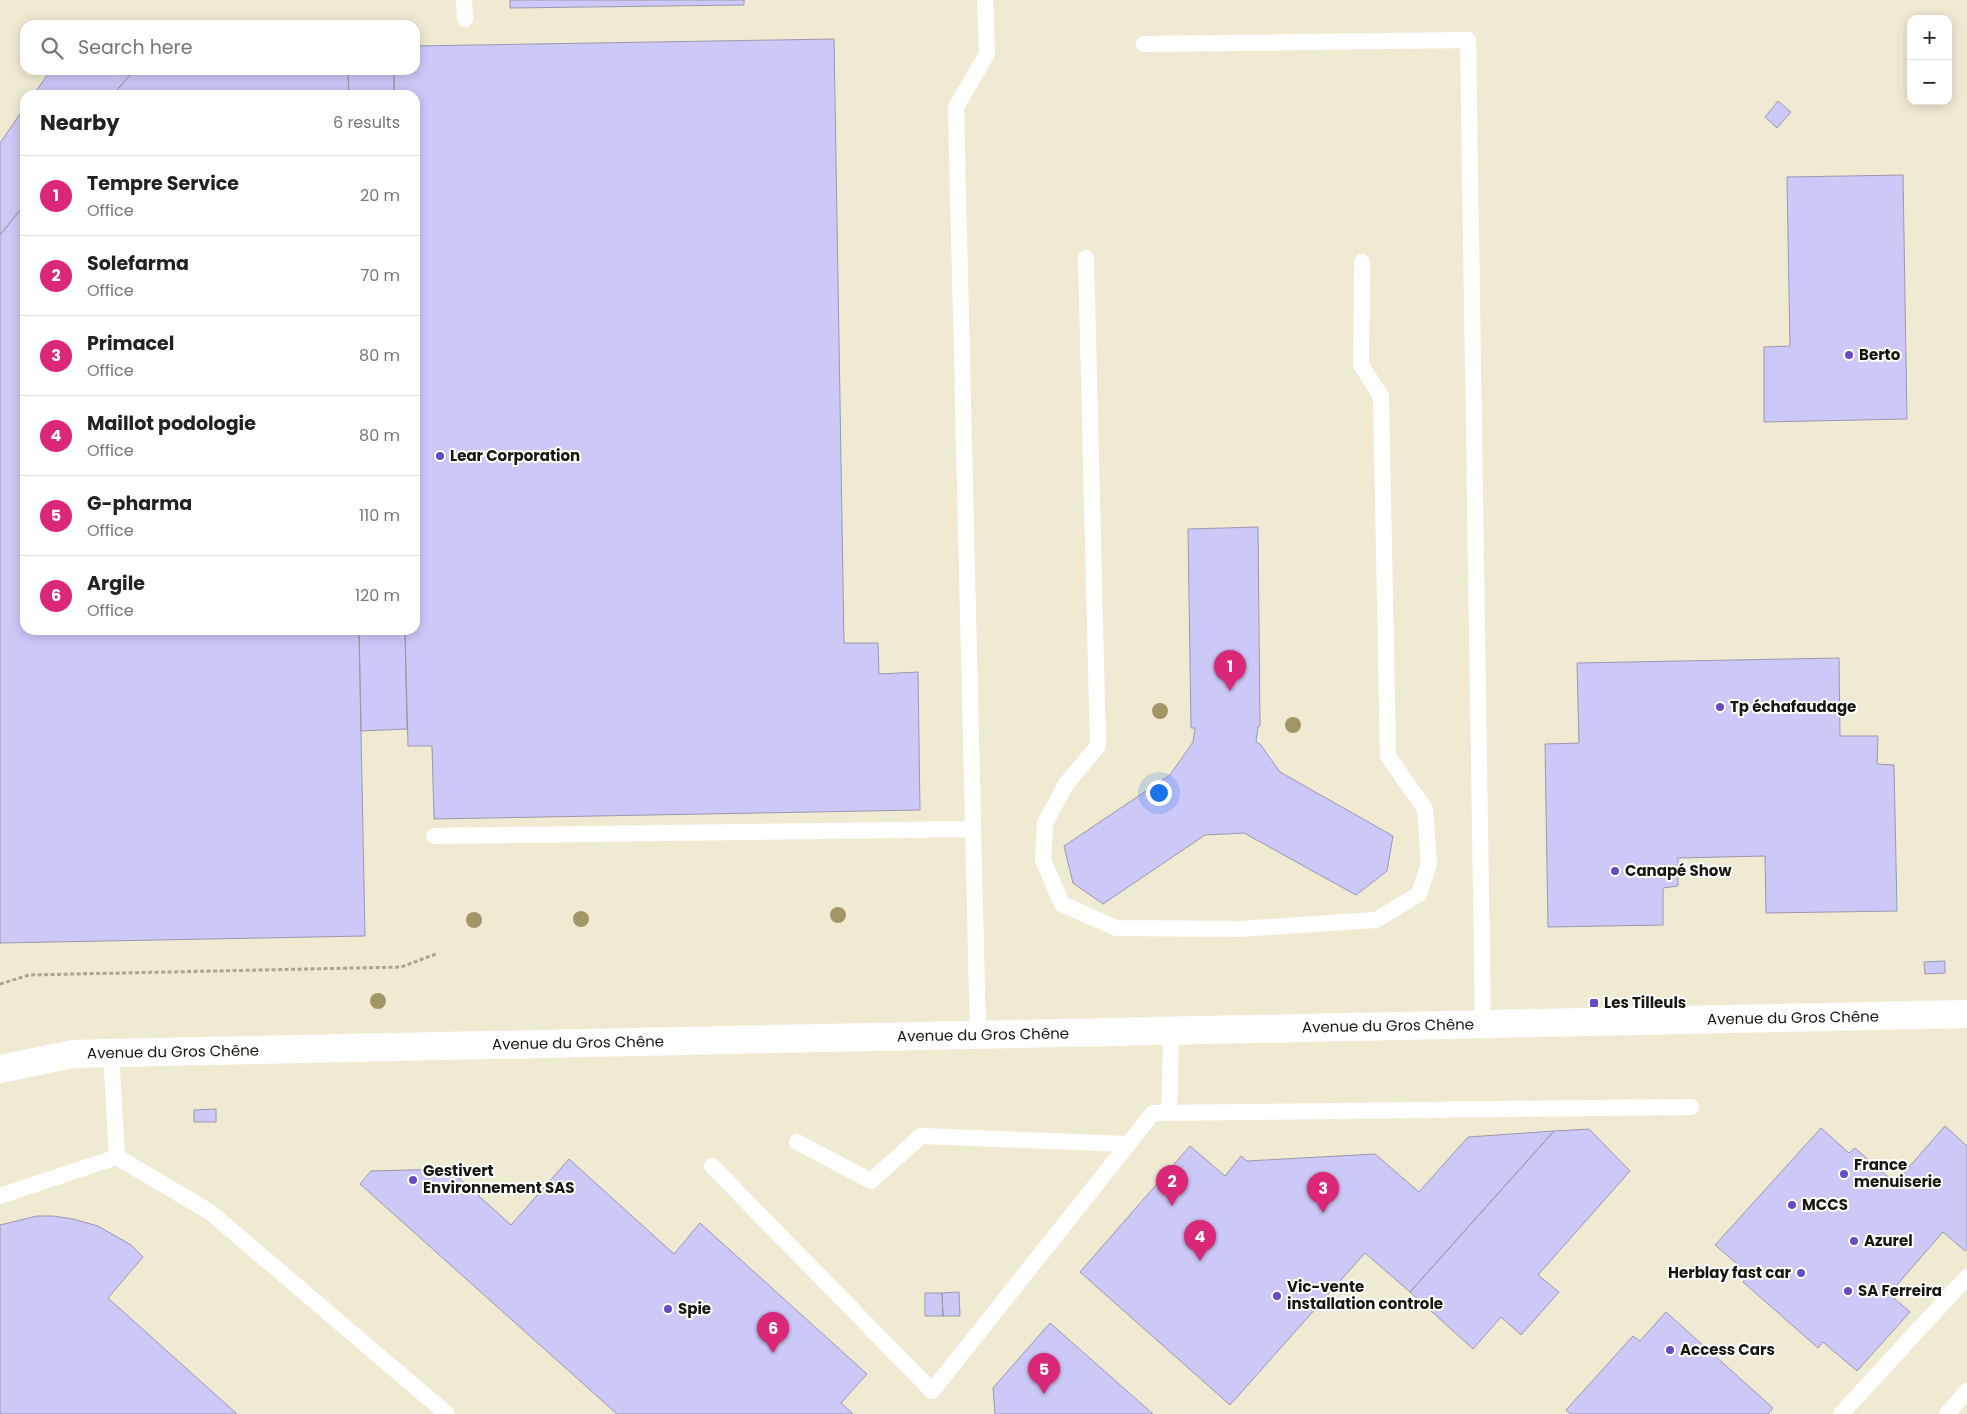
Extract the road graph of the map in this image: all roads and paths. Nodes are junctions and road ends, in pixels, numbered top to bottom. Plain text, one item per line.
1 (464, 0) edge
2 (984, 0) edge
3 (465, 19) dead end
4 (1144, 44) dead end
5 (1086, 258) dead end
6 (1362, 262) dead end
7 (973, 829) junction
8 (434, 836) dead end
9 (436, 954) dead end
10 (0, 984) edge
11 (1967, 1014) edge
12 (1483, 1024) junction
13 (1170, 1031) junction
14 (978, 1035) junction
15 (111, 1053) junction
16 (0, 1069) edge
17 (1691, 1107) dead end
18 (1169, 1113) junction
19 (797, 1142) dead end
20 (1128, 1144) junction
21 (117, 1157) junction
22 (712, 1166) dead end
23 (0, 1196) edge
24 (1967, 1277) edge
25 (1967, 1391) edge
26 (447, 1414) edge
27 (1840, 1414) edge
28 (1948, 1414) edge

1 - 3 lane
2 - 7 lane
4 - 12 lane
5 - 6 lane
7 - 8 lane
7 - 14 lane
9 - 10 path
11 - 12 street, Avenue du Gros Chêne
12 - 13 street, Avenue du Gros Chêne
13 - 14 street, Avenue du Gros Chêne
13 - 18 lane
14 - 15 street, Avenue du Gros Chêne
15 - 16 street, Avenue du Gros Chêne
15 - 21 lane
17 - 18 lane
18 - 20 lane
19 - 20 lane
20 - 22 lane
21 - 23 lane
21 - 26 lane
24 - 27 lane
25 - 28 lane

